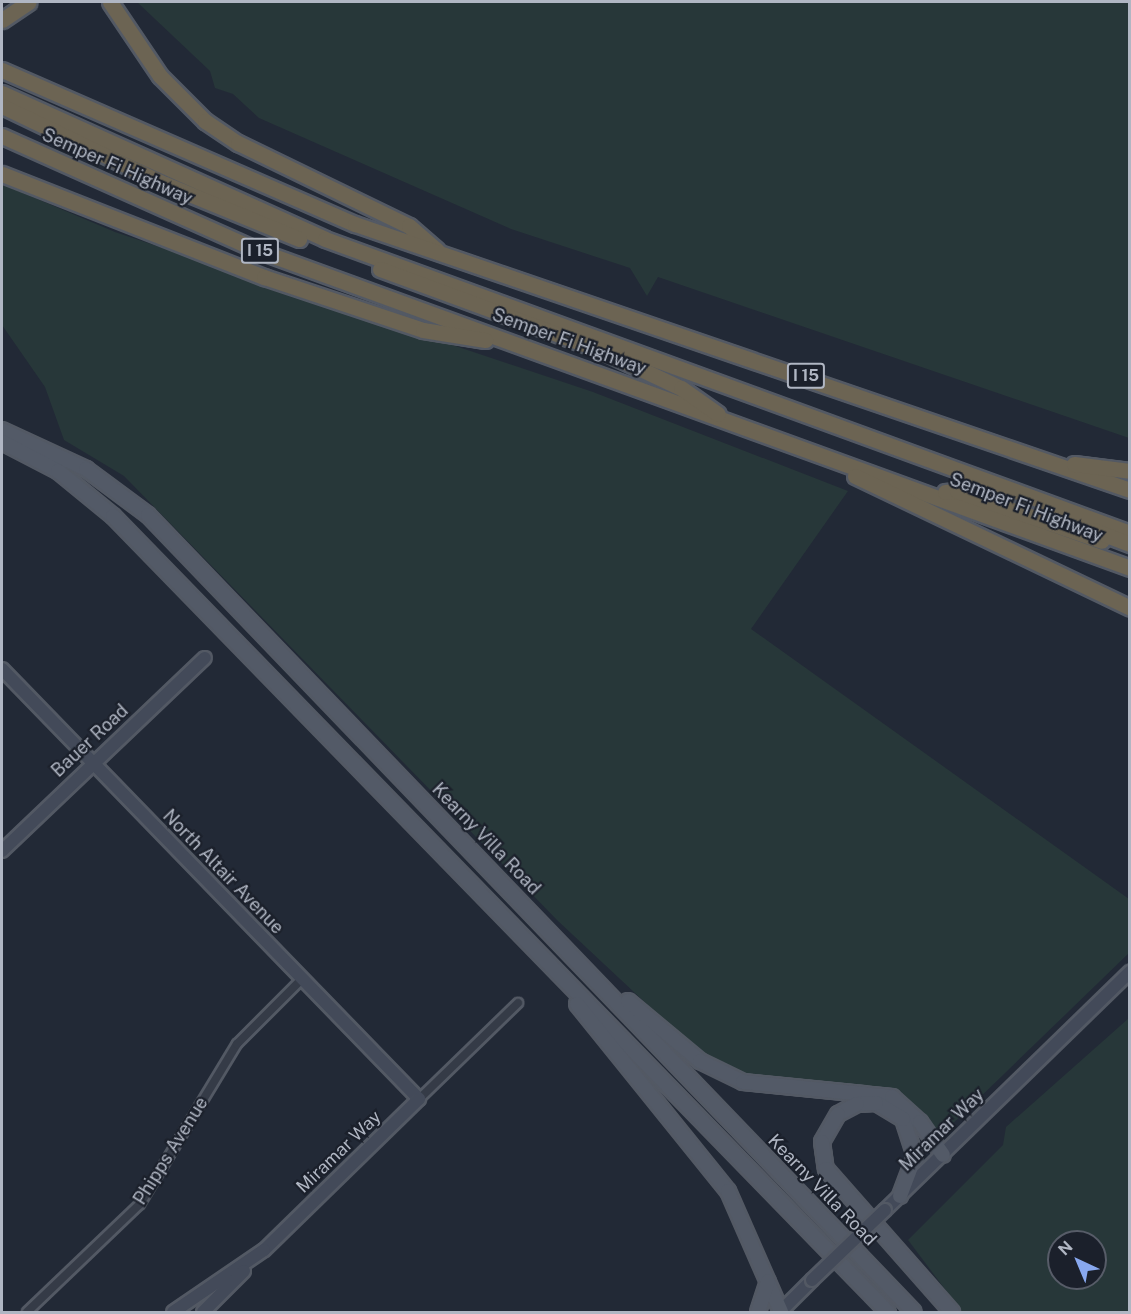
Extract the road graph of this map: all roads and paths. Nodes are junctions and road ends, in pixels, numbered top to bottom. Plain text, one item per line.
1 (29, 2) edge
2 (110, 2) edge
3 (2, 20) edge
4 (2, 70) edge
5 (2, 93) edge
6 (2, 106) edge
7 (2, 136) edge
8 (2, 174) edge
9 (443, 256) junction
10 (526, 347) junction
11 (597, 349) junction
12 (728, 423) junction
13 (2, 430) edge
14 (2, 442) edge
15 (798, 449) junction
16 (1053, 462) junction
17 (1130, 471) edge
18 (1130, 490) edge
19 (933, 493) junction
20 (1130, 533) edge
21 (1130, 546) edge
22 (1130, 568) edge
23 (1130, 608) edge
24 (205, 658) dead end
25 (2, 669) edge
26 (92, 763) junction
27 (2, 851) edge
28 (1130, 972) edge
29 (559, 977) junction
30 (302, 979) junction
31 (613, 997) junction
32 (518, 1003) dead end
33 (419, 1099) junction
34 (900, 1114) junction
35 (943, 1155) junction
36 (900, 1196) junction
37 (264, 1250) junction
38 (768, 1277) junction
39 (27, 1312) edge
40 (173, 1312) edge
41 (203, 1312) edge
42 (758, 1312) edge
43 (781, 1312) edge
44 (888, 1312) edge
45 (914, 1312) edge
46 (952, 1312) edge

1 - 3 highway
2 - 9 highway
4 - 9 highway, I 15
5 - 20 highway
6 - 11 highway
7 - 10 highway, Semper Fi Highway / I 15
8 - 10 highway
9 - 16 highway, I 15
10 - 12 highway, Semper Fi Highway / I 15
11 - 12 highway
11 - 21 highway
12 - 15 highway, Semper Fi Highway / I 15
13 - 31 main road, Kearny Villa Road
14 - 29 main road, Kearny Villa Road
15 - 19 highway, Semper Fi Highway / I 15
15 - 23 highway
16 - 17 highway
16 - 18 highway, I 15
19 - 21 highway
19 - 22 highway, Semper Fi Highway / I 15
24 - 26 street, Bauer Road
25 - 26 street, North Altair Avenue
26 - 27 street, Bauer Road
26 - 30 street, North Altair Avenue
28 - 35 street, Miramar Way
29 - 38 main road
29 - 44 main road, Kearny Villa Road
30 - 33 street, North Altair Avenue
30 - 39 street, Phipps Avenue
31 - 35 main road
31 - 45 main road, Kearny Villa Road
32 - 33 street, Miramar Way
33 - 37 street, Miramar Way
34 - 35 main road
34 - 36 main road
34 - 46 main road
35 - 36 street, Miramar Way
36 - 43 street, Miramar Way, bridge
37 - 40 street, Miramar Way
37 - 41 street
38 - 42 main road
38 - 43 main road

